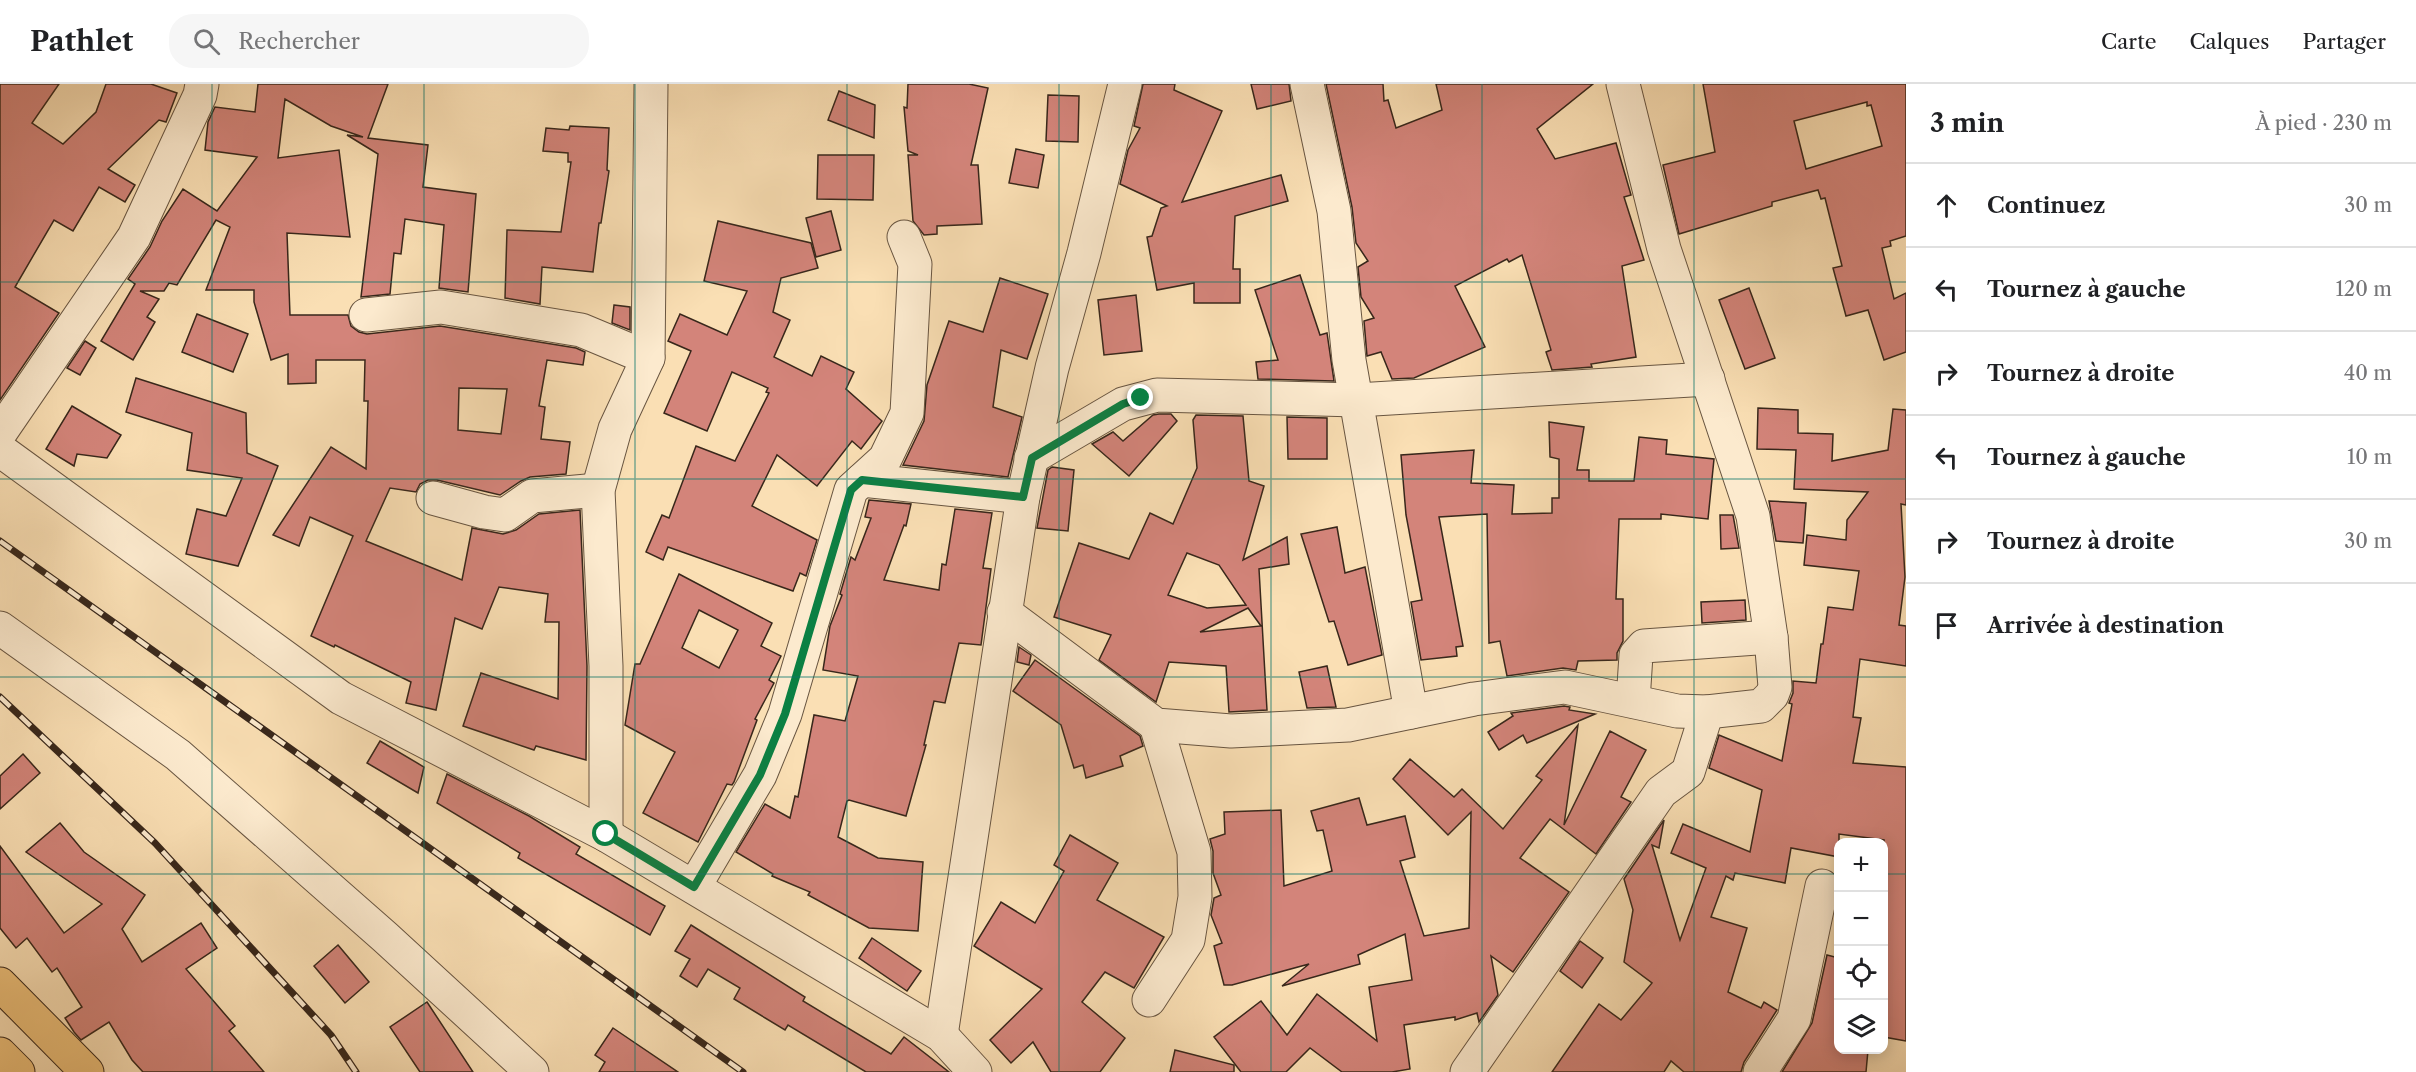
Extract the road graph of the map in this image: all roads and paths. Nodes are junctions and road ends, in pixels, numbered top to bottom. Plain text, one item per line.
1 (202, 84) edge
2 (651, 84) edge
3 (1125, 84) edge
4 (1307, 84) edge
5 (1623, 84) edge
6 (904, 237) dead end
7 (366, 315) dead end
8 (648, 358) junction
9 (1708, 380) junction
10 (1357, 400) junction
11 (0, 433) edge
12 (0, 450) edge
13 (1032, 458) junction
14 (862, 480) junction
15 (598, 490) junction
16 (1023, 497) junction
17 (432, 498) dead end
18 (1004, 612) junction
19 (0, 628) edge
20 (1771, 638) junction
21 (1633, 701) junction
22 (1411, 712) junction
23 (1707, 712) junction
24 (1156, 725) junction
25 (606, 834) junction
26 (1822, 886) dead end
27 (694, 887) junction
28 (0, 984) edge
29 (1149, 1000) dead end
30 (941, 1035) junction
31 (0, 1054) edge
32 (18, 1072) edge
33 (87, 1072) edge
34 (532, 1072) edge
35 (975, 1072) edge
36 (1467, 1072) edge
37 (1760, 1072) edge

1 - 11 street
2 - 8 street
3 - 13 street
4 - 10 street
5 - 9 street
6 - 14 street
7 - 8 street
8 - 15 street
9 - 10 street
9 - 20 street
10 - 13 street
10 - 22 street
12 - 25 street
13 - 16 street
14 - 16 street
14 - 27 street
15 - 17 street
15 - 25 street
16 - 18 street
18 - 24 street
18 - 30 street
19 - 34 street
20 - 21 street
20 - 23 street
21 - 22 street
21 - 23 street
22 - 24 street
23 - 36 street
24 - 29 street
25 - 27 street
26 - 37 street
27 - 30 street
28 - 33 main road
30 - 35 street
31 - 32 main road

